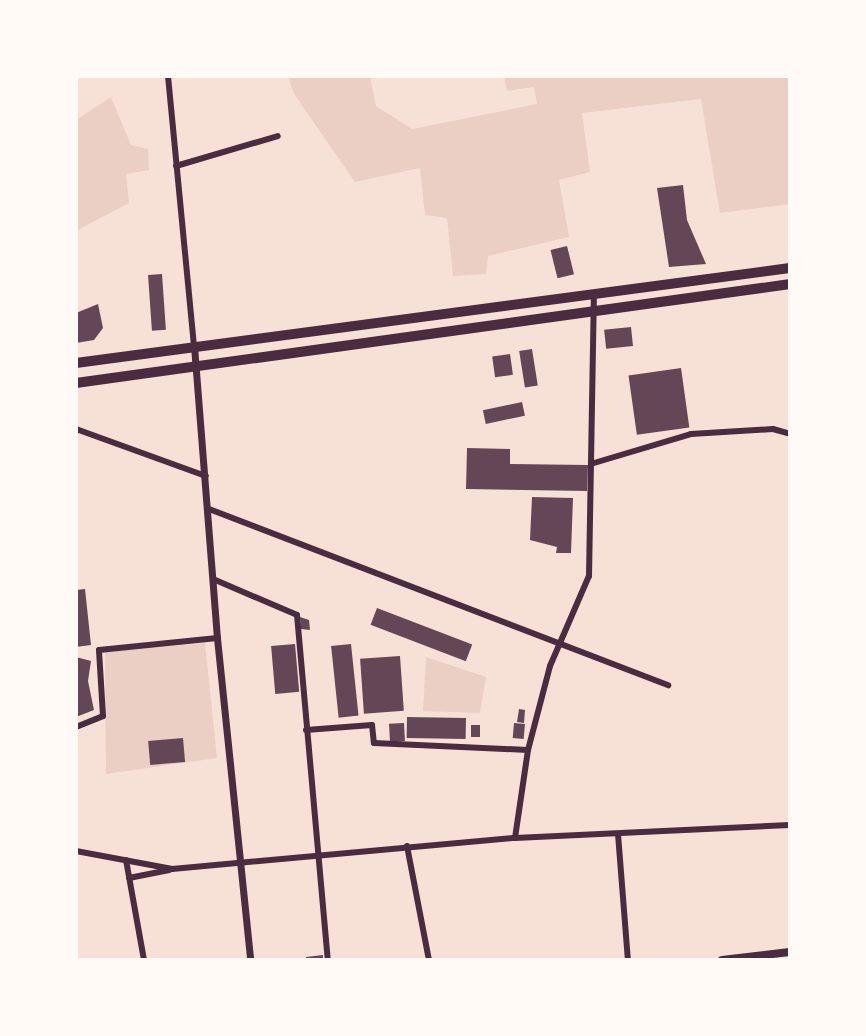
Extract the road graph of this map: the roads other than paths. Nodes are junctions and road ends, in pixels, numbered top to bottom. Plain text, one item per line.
1 (168, 76) edge
2 (278, 136) dead end
3 (176, 166) junction
4 (790, 268) edge
5 (790, 284) edge
6 (594, 293) junction
7 (596, 310) junction
8 (194, 346) junction
9 (76, 363) edge
10 (197, 366) junction
11 (76, 383) edge
12 (76, 429) edge
13 (790, 434) edge
14 (594, 463) junction
15 (206, 476) junction
16 (209, 509) junction
17 (213, 579) junction
18 (217, 638) junction
19 (557, 644) junction
20 (668, 685) dead end
21 (76, 727) edge
22 (306, 730) junction
23 (528, 750) junction
24 (790, 825) edge
25 (618, 834) junction
26 (515, 838) junction
27 (407, 846) junction
28 (76, 851) edge
29 (317, 853) junction
30 (126, 860) junction
31 (240, 861) junction
32 (172, 869) junction
33 (129, 878) junction
34 (790, 952) edge
35 (144, 960) edge
36 (250, 960) edge
37 (328, 960) edge
38 (429, 960) edge
39 (628, 960) edge
40 (722, 960) edge

1 - 3 street
2 - 3 street
3 - 8 street
4 - 6 highway
5 - 7 highway
6 - 7 street
6 - 8 highway
7 - 10 highway
7 - 14 street
8 - 9 highway
8 - 10 street
10 - 11 highway
10 - 15 street
12 - 15 street
13 - 14 street
14 - 19 street
15 - 16 street
16 - 17 street
16 - 19 street
17 - 18 street
17 - 22 street
18 - 21 street
18 - 31 street
19 - 20 street
19 - 23 street
22 - 23 street
22 - 29 street
23 - 26 street
24 - 25 street
25 - 26 street
25 - 39 street
26 - 27 street
27 - 29 street
27 - 38 street
28 - 30 street
29 - 31 street
29 - 37 street
30 - 32 street
30 - 33 street
31 - 32 street
31 - 36 street
32 - 33 street
33 - 35 street
34 - 40 main road

